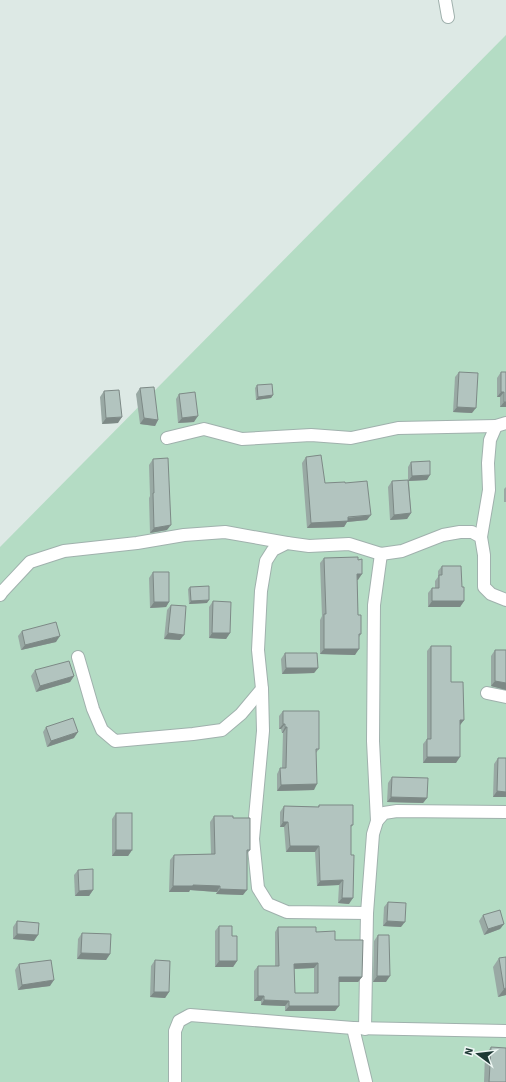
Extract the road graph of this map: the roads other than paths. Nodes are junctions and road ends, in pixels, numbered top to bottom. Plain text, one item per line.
1 (446, 0) edge
2 (448, 17) dead end
3 (501, 424) edge
4 (167, 438) dead end
5 (481, 536) junction
6 (287, 543) junction
7 (381, 554) junction
8 (0, 595) edge
9 (506, 600) edge
10 (78, 657) dead end
11 (262, 689) junction
12 (487, 693) dead end
13 (506, 697) edge
14 (506, 812) edge
15 (377, 821) junction
16 (367, 913) junction
17 (353, 1028) junction
18 (365, 1029) junction
19 (506, 1031) edge
20 (175, 1082) edge
21 (366, 1082) edge

1 - 2 street
3 - 4 street
3 - 5 street
5 - 7 street
5 - 9 street
6 - 7 street
6 - 8 street
6 - 11 street
7 - 15 street
10 - 11 street
11 - 16 street
12 - 13 street
14 - 15 street
15 - 16 street
16 - 18 street
17 - 18 street
17 - 20 street
17 - 21 street
18 - 19 street

